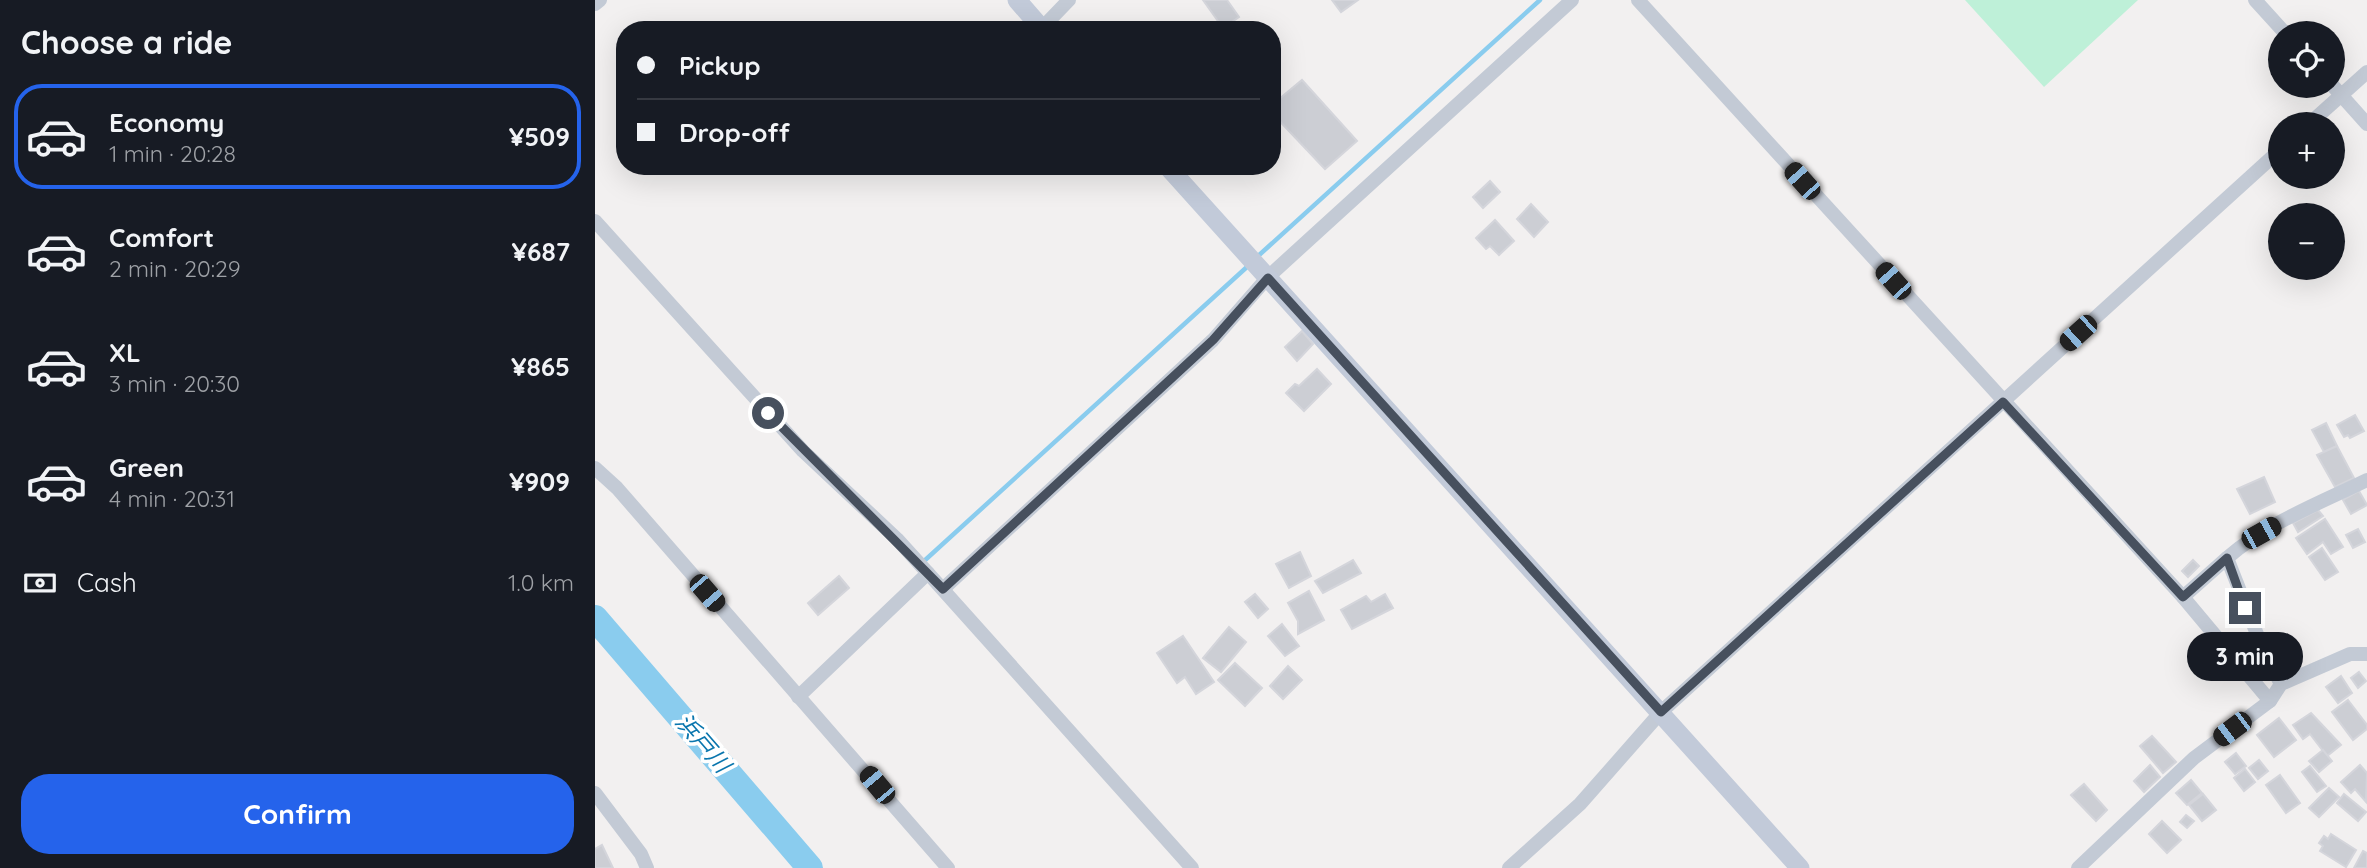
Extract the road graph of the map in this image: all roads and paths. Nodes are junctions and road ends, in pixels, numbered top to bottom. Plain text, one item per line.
1 (600, 0) edge
2 (1017, 0) edge
3 (1069, 0) edge
4 (1572, 0) edge
5 (1638, 0) edge
6 (2255, 0) edge
7 (595, 5) edge
8 (1036, 21) edge
9 (1050, 21) edge
10 (2274, 21) edge
11 (2367, 72) edge
12 (2345, 86) edge
13 (2331, 98) edge
14 (2343, 98) edge
15 (2319, 112) edge
16 (2367, 124) edge
17 (2268, 161) edge
18 (1175, 175) edge
19 (595, 221) edge
20 (1265, 274) junction
21 (2003, 402) junction
22 (595, 468) edge
23 (2367, 480) edge
24 (2227, 558) junction
25 (936, 581) junction
26 (2183, 597) junction
27 (2366, 651) edge
28 (2281, 684) junction
29 (798, 697) junction
30 (2270, 701) junction
31 (1661, 712) junction
32 (595, 793) edge
33 (647, 868) edge
34 (948, 868) edge
35 (1192, 868) edge
36 (1509, 868) edge
37 (1800, 868) edge
38 (2078, 868) edge

1 - 7 street
2 - 8 street
3 - 9 street
4 - 20 street
5 - 21 street
6 - 10 street
11 - 12 street
13 - 15 street
14 - 16 street
17 - 21 street
18 - 20 street
19 - 25 street
20 - 25 street
20 - 31 street
21 - 26 street
21 - 31 street
22 - 29 street
23 - 24 street
24 - 26 street
24 - 28 street
25 - 29 street
25 - 35 street
26 - 30 street
27 - 28 street
28 - 30 street
29 - 34 street
30 - 38 street
31 - 36 street
31 - 37 street
32 - 33 street

